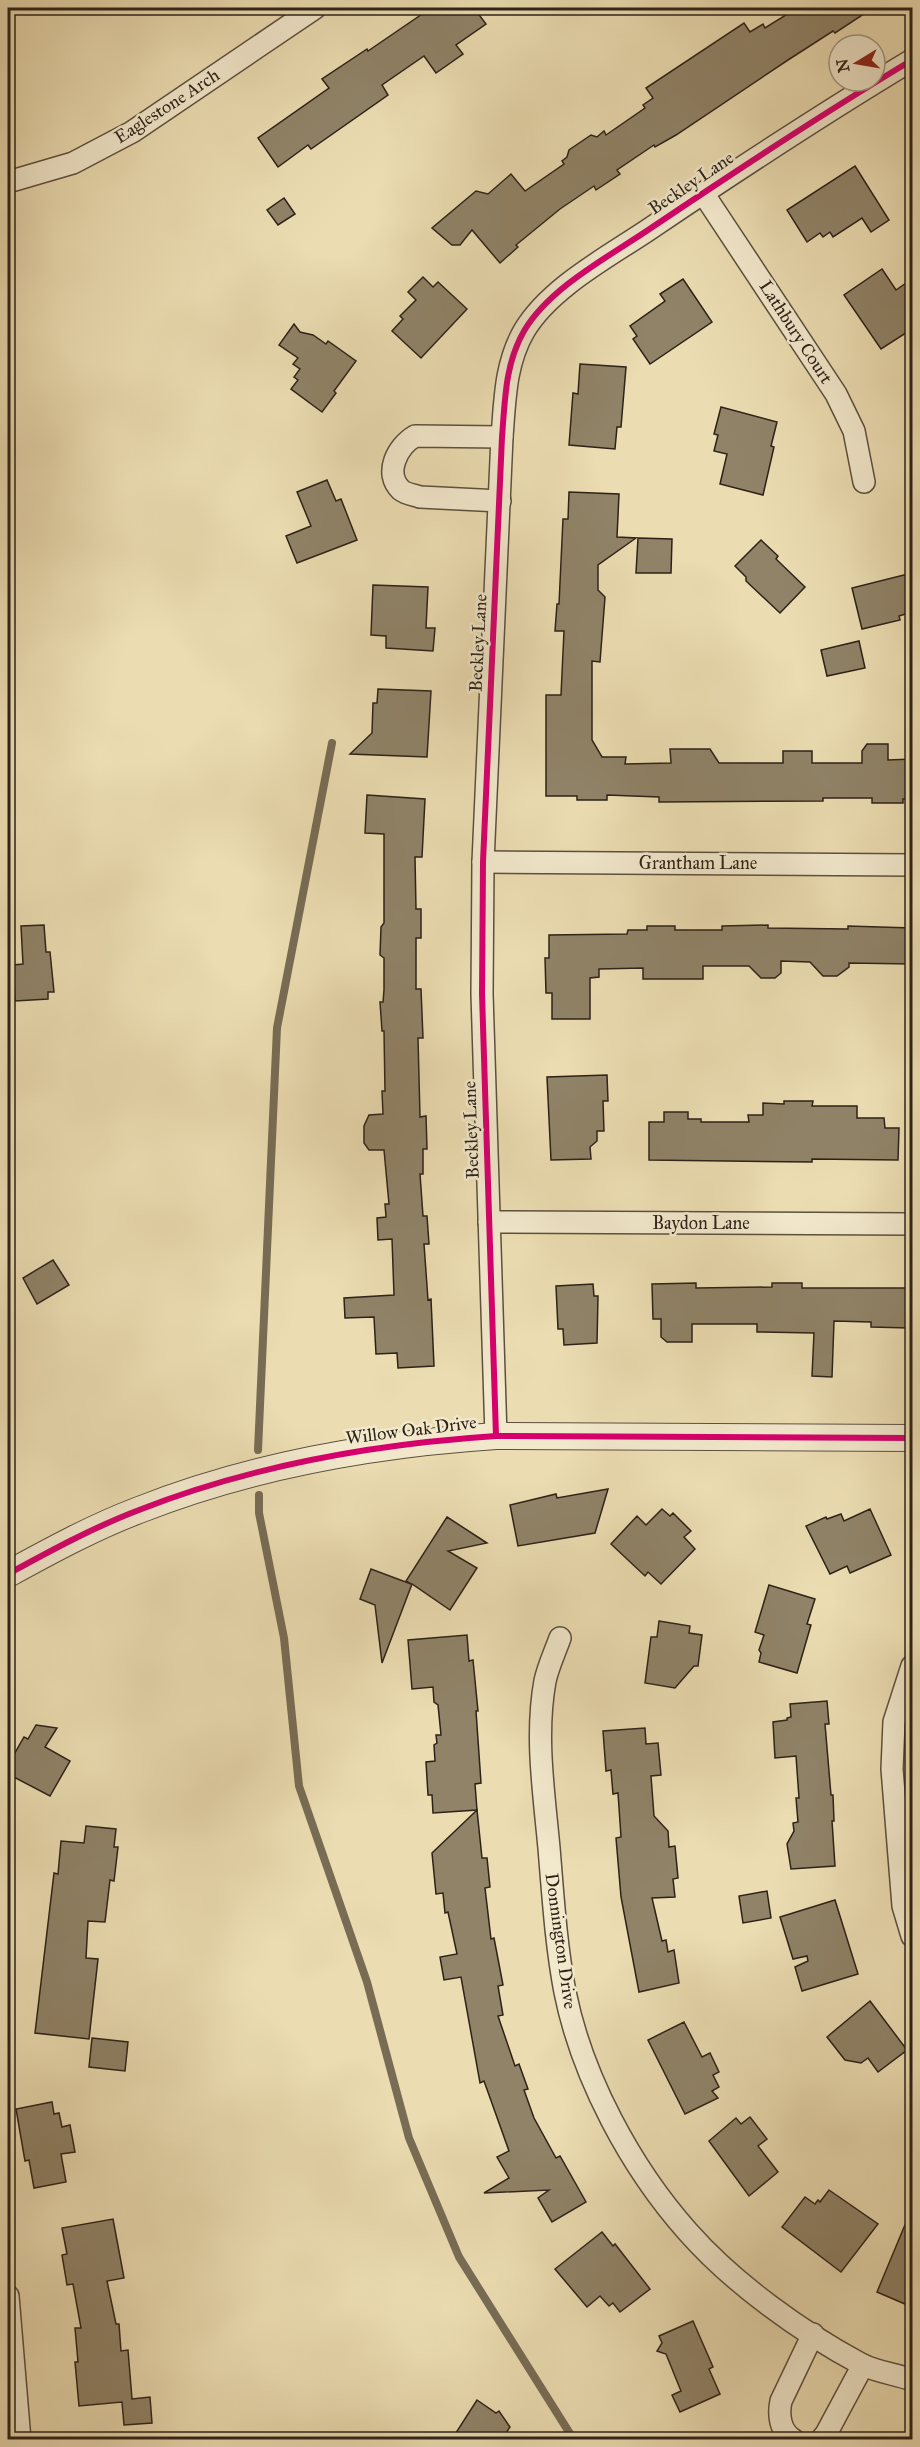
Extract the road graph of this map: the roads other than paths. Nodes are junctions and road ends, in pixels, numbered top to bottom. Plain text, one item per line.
1 (315, 8) edge
2 (912, 60) edge
3 (8, 182) edge
4 (704, 193) junction
5 (502, 437) junction
6 (864, 482) dead end
7 (500, 501) junction
8 (483, 862) junction
9 (912, 865) edge
10 (489, 1222) junction
11 (912, 1224) edge
12 (496, 1436) junction
13 (912, 1438) edge
14 (8, 1574) edge
15 (560, 1638) dead end
16 (912, 1666) edge
17 (912, 1936) edge
18 (8, 2296) edge
19 (813, 2334) junction
20 (863, 2365) junction
21 (912, 2380) edge
22 (20, 2439) edge
23 (794, 2439) edge
24 (821, 2439) edge

1 - 3 street, Eaglestone Arch
2 - 4 street, Beckley Lane
4 - 5 street, Beckley Lane
4 - 6 street, Lathbury Court
5 - 7 street, Beckley Lane
5 - 7 street
7 - 8 street, Beckley Lane
8 - 9 street, Grantham Lane
8 - 10 street, Beckley Lane
10 - 11 street, Baydon Lane
10 - 12 street, Beckley Lane
12 - 13 street, Willow Oak Drive
12 - 14 street, Willow Oak Drive
15 - 19 street, Donnington Drive
16 - 17 street
18 - 22 street
19 - 20 street, Donnington Drive
19 - 23 street
20 - 21 street, Donnington Drive
20 - 24 street

